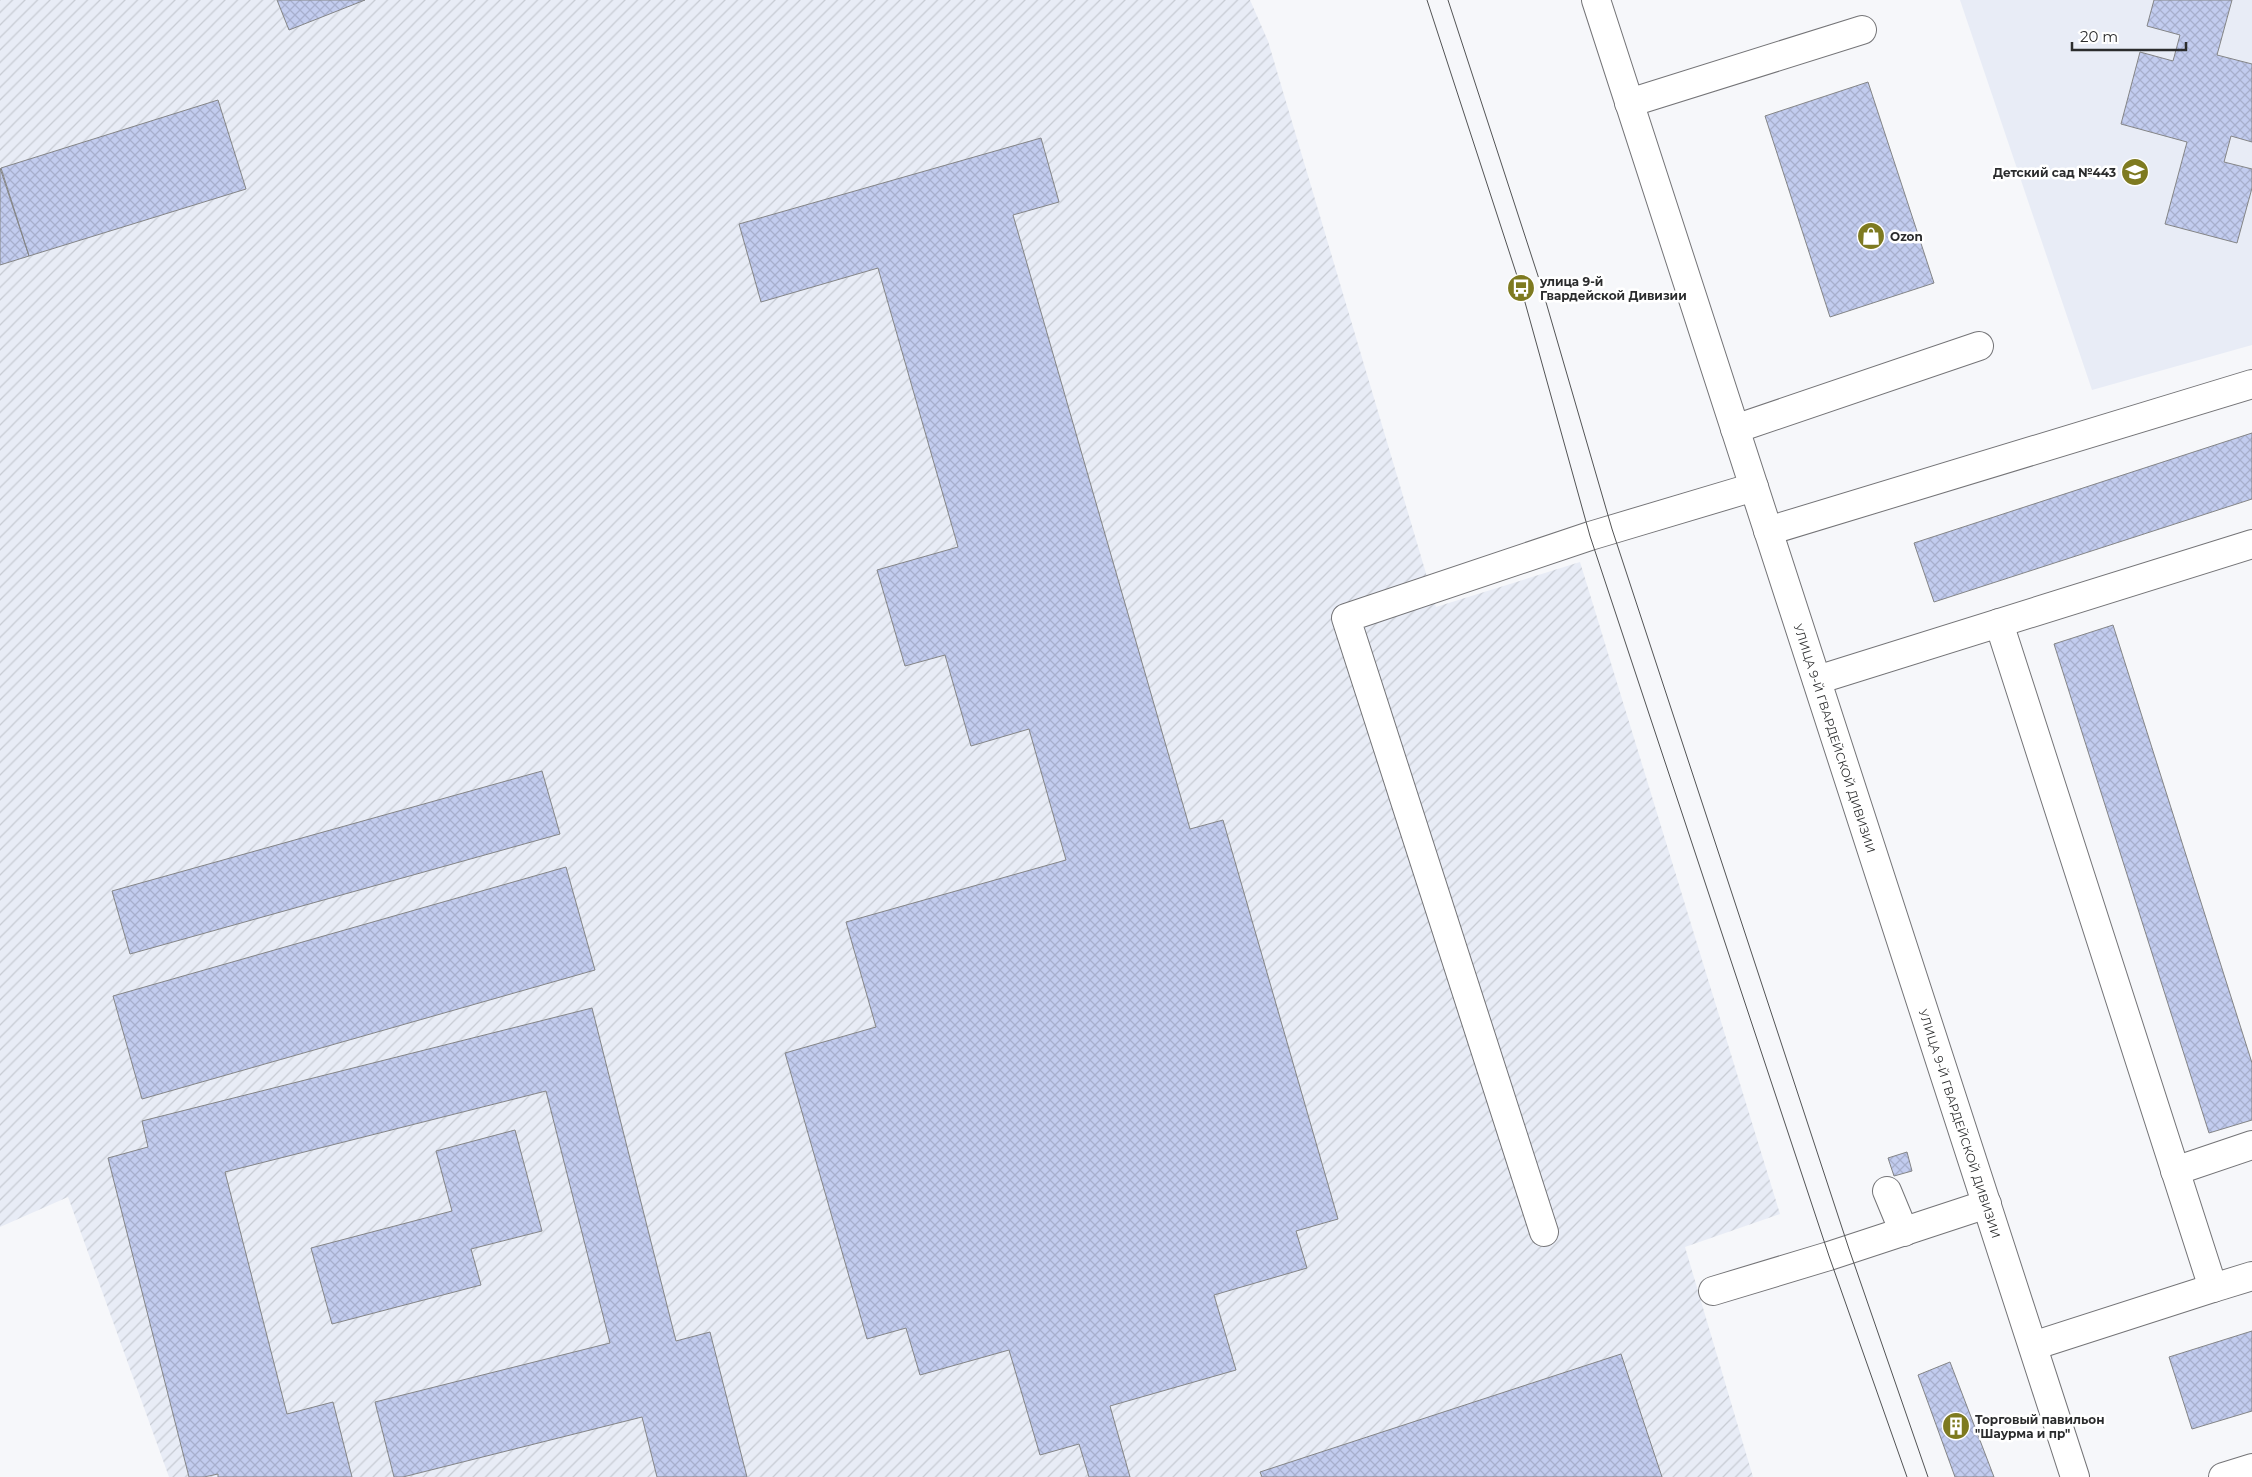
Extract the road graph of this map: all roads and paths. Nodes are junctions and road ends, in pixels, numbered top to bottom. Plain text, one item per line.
1 (1596, 0) edge
2 (1862, 30) dead end
3 (1629, 103) junction
4 (1979, 346) dead end
5 (2252, 384) edge
6 (1735, 429) junction
7 (1754, 487) junction
8 (1768, 531) junction
9 (2252, 544) edge
10 (1999, 623) junction
11 (1817, 680) junction
12 (2252, 1145) edge
13 (2175, 1171) junction
14 (1887, 1191) dead end
15 (1987, 1204) junction
16 (1544, 1232) dead end
17 (1904, 1232) junction
18 (2252, 1276) edge
19 (2213, 1288) junction
20 (1713, 1291) dead end
21 (2033, 1346) junction
22 (2252, 1468) edge
23 (2075, 1477) edge
24 (2223, 1477) edge

1 - 3 street, УЛИЦА 9-Й ГВАРДЕЙСКОЙ ДИВИЗИИ
2 - 3 street
3 - 6 street, УЛИЦА 9-Й ГВАРДЕЙСКОЙ ДИВИЗИИ
4 - 6 street
5 - 8 street
6 - 7 street, УЛИЦА 9-Й ГВАРДЕЙСКОЙ ДИВИЗИИ
7 - 8 street, УЛИЦА 9-Й ГВАРДЕЙСКОЙ ДИВИЗИИ
7 - 16 street
8 - 11 street, УЛИЦА 9-Й ГВАРДЕЙСКОЙ ДИВИЗИИ
9 - 10 street
10 - 11 street
10 - 13 street
11 - 15 street, УЛИЦА 9-Й ГВАРДЕЙСКОЙ ДИВИЗИИ
12 - 13 street
13 - 19 street
14 - 17 street
15 - 17 street
15 - 21 street, УЛИЦА 9-Й ГВАРДЕЙСКОЙ ДИВИЗИИ
17 - 20 street
18 - 19 street
19 - 21 street
21 - 23 street, УЛИЦА 9-Й ГВАРДЕЙСКОЙ ДИВИЗИИ
22 - 24 street

